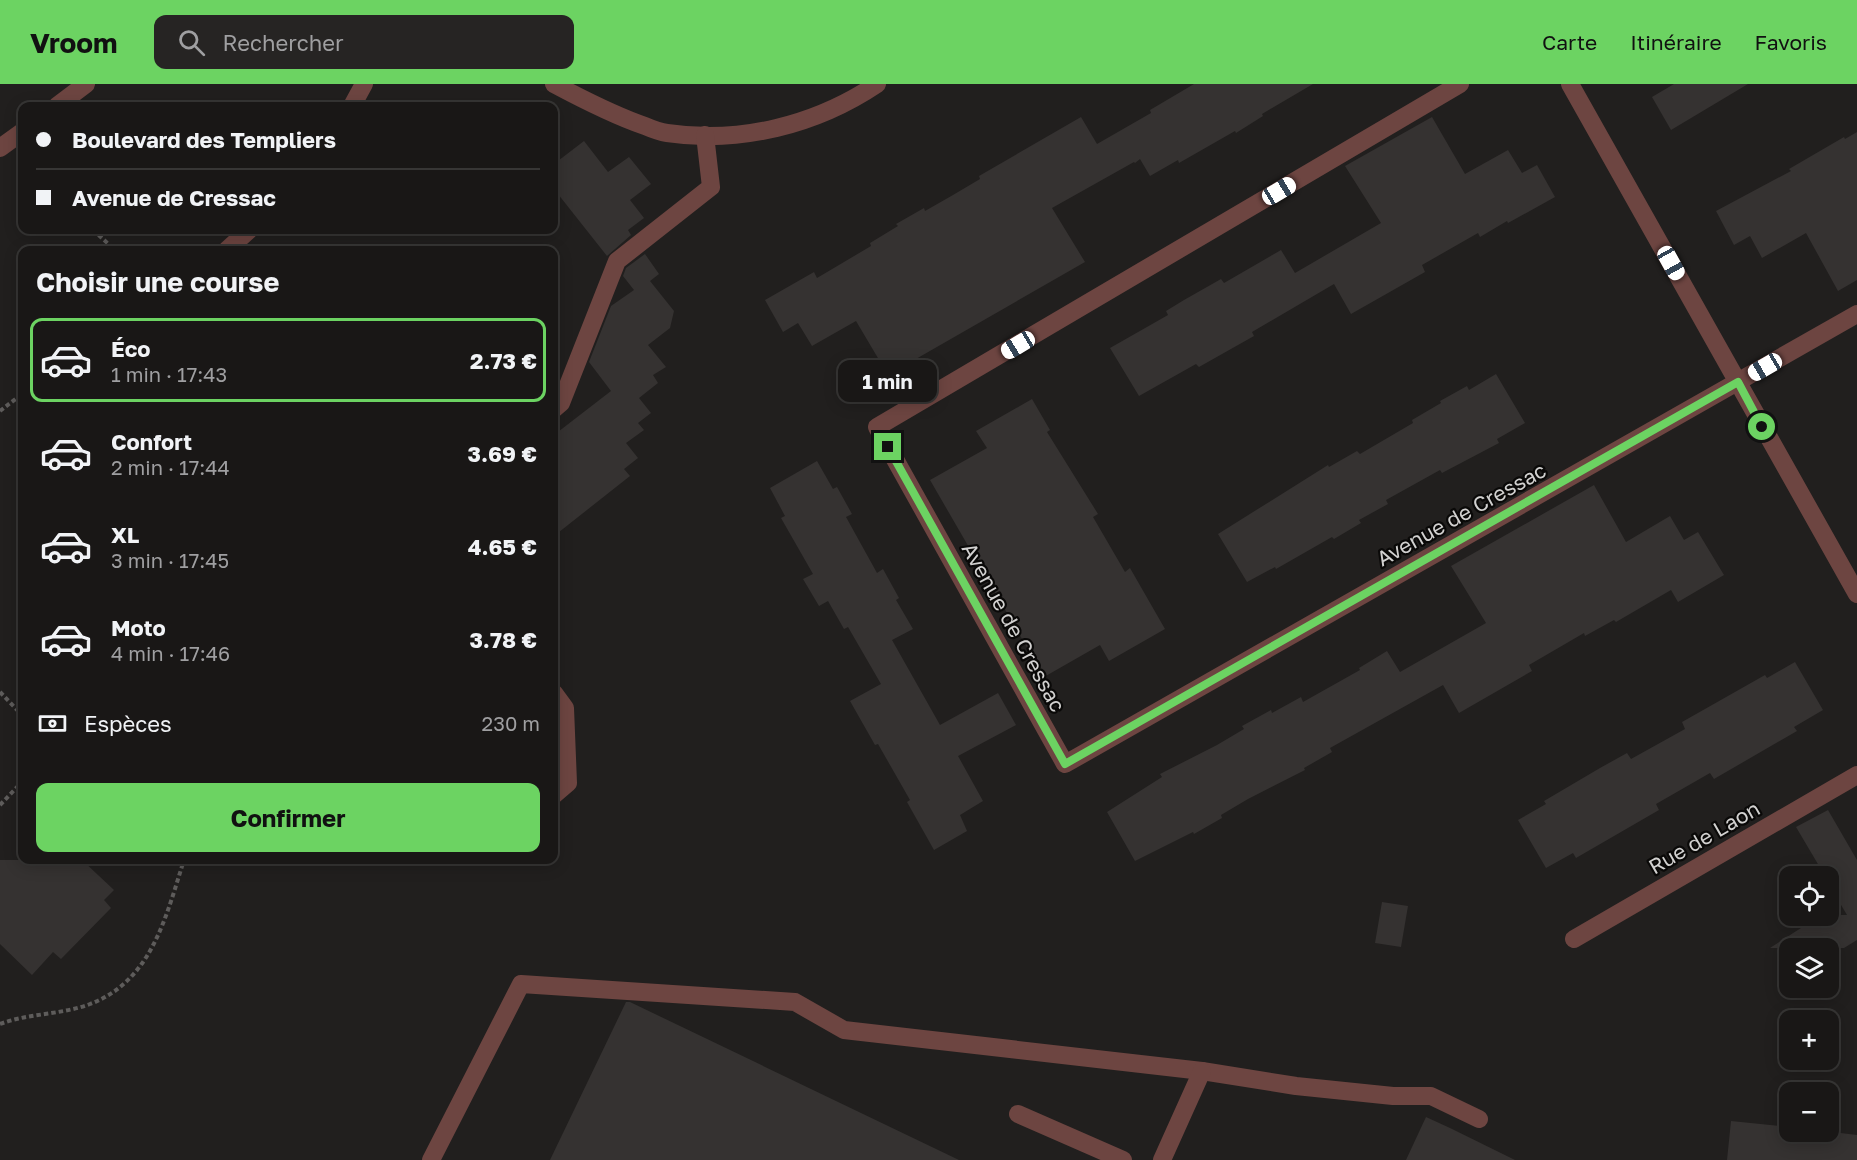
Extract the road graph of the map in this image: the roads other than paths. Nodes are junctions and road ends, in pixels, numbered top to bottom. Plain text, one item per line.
1 (86, 84) edge
2 (364, 84) edge
3 (554, 84) edge
4 (877, 84) edge
5 (1460, 84) edge
6 (1570, 84) edge
7 (62, 102) edge
8 (354, 102) edge
9 (18, 135) edge
10 (705, 135) junction
11 (0, 148) edge
12 (245, 234) edge
13 (231, 246) edge
14 (1857, 314) edge
15 (1738, 382) junction
16 (558, 406) edge
17 (1857, 594) edge
18 (558, 698) edge
19 (1857, 775) edge
20 (558, 792) edge
21 (1574, 939) dead end
22 (1202, 1071) junction
23 (1018, 1114) dead end
24 (1479, 1119) dead end
25 (431, 1160) edge
26 (1124, 1160) edge
27 (1162, 1160) edge

1 - 7 street
2 - 8 street
3 - 10 street
4 - 10 street
5 - 15 street, Avenue de Cressac
6 - 15 street
9 - 11 street
10 - 16 street
12 - 13 street
14 - 15 street
15 - 17 street
18 - 20 street
19 - 21 street, Rue de Laon
22 - 24 street
22 - 25 street
22 - 27 street
23 - 26 street

